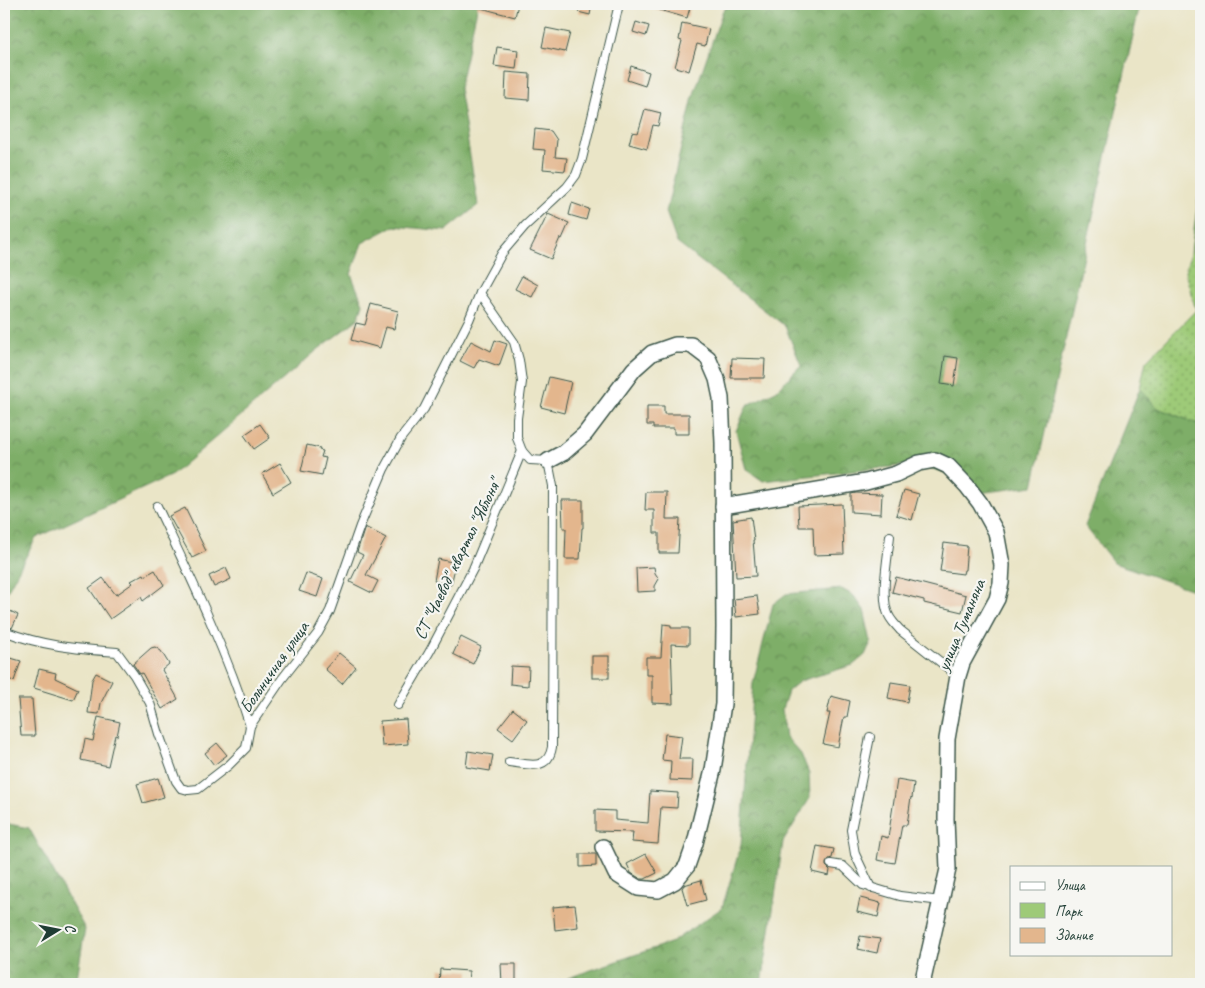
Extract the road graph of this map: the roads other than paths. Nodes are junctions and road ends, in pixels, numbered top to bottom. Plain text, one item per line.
1 (619, 4) edge
2 (480, 293) junction
3 (522, 451) junction
4 (548, 461) junction
5 (157, 506) dead end
6 (723, 506) junction
7 (890, 536) dead end
8 (4, 632) edge
9 (958, 676) junction
10 (398, 705) dead end
11 (250, 726) junction
12 (870, 737) dead end
13 (509, 762) dead end
14 (603, 847) dead end
15 (831, 864) dead end
16 (871, 888) junction
17 (941, 901) junction
18 (922, 984) edge

1 - 2 lane, Больничная улица
2 - 3 lane
2 - 11 lane, Больничная улица
3 - 4 lane
3 - 10 lane, СТ "Чаевод" квартал "Яблоня"
4 - 6 street
4 - 13 lane
5 - 11 lane
6 - 9 street, улица Туманяна
6 - 14 street
7 - 9 lane
8 - 11 lane, Больничная улица
9 - 17 street, улица Туманяна
12 - 16 lane
15 - 16 lane
16 - 17 lane
17 - 18 street, улица Туманяна

